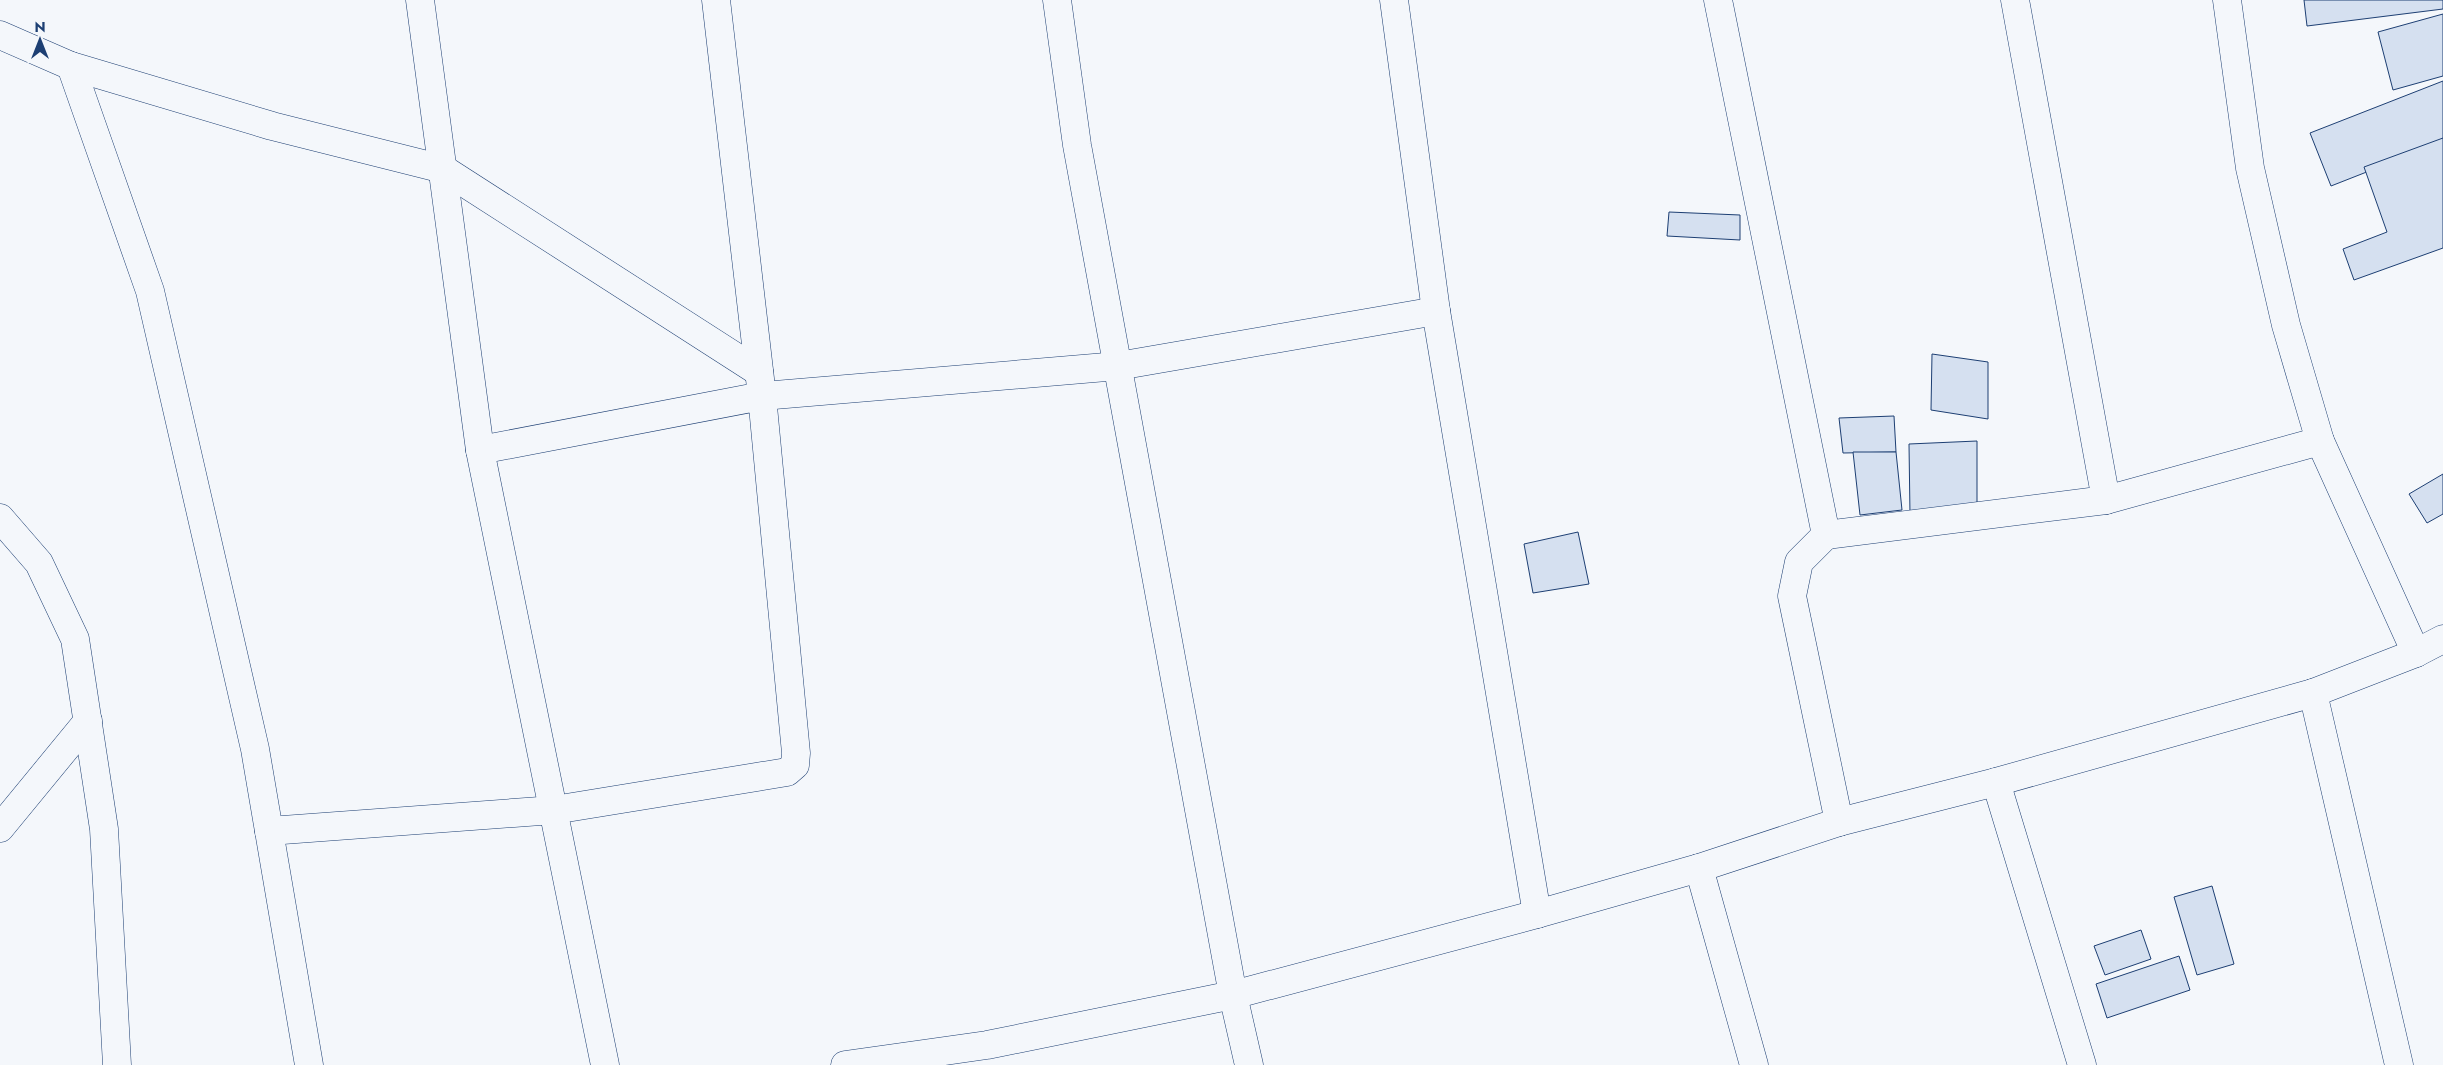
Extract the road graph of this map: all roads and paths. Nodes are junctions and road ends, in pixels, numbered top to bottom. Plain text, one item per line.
1 (420, 0) edge
2 (716, 0) edge
3 (1056, 0) edge
4 (1394, 0) edge
5 (1718, 0) edge
6 (2016, 0) edge
7 (2227, 0) edge
8 (0, 35) edge
9 (71, 66) junction
10 (443, 169) junction
11 (1436, 311) junction
12 (1118, 366) junction
13 (761, 384) junction
14 (2320, 441) junction
15 (480, 450) junction
16 (2106, 500) junction
17 (0, 518) edge
18 (1826, 534) junction
19 (2443, 639) edge
20 (2416, 653) junction
21 (2313, 693) junction
22 (88, 721) junction
23 (1996, 782) junction
24 (554, 810) junction
25 (1839, 822) junction
26 (0, 828) edge
27 (269, 831) junction
28 (1699, 868) junction
29 (1537, 914) junction
30 (1233, 995) junction
31 (987, 1055) edge
32 (117, 1065) edge
33 (309, 1065) edge
34 (605, 1065) edge
35 (845, 1065) edge
36 (1249, 1065) edge
37 (1754, 1065) edge
38 (2082, 1065) edge
39 (2399, 1065) edge

1 - 10 street
2 - 13 street
3 - 12 street
4 - 11 street
5 - 18 street
6 - 16 street
7 - 14 street
8 - 9 street
9 - 10 street
9 - 27 street
10 - 13 street
10 - 15 street
11 - 12 street
11 - 29 street
12 - 13 street
12 - 30 street
13 - 15 street
13 - 24 street
14 - 16 street
14 - 20 street
15 - 24 street
16 - 18 street
17 - 22 street
18 - 25 street
19 - 20 street
20 - 21 street
21 - 23 street
21 - 39 street
22 - 26 street
22 - 32 street
23 - 25 street
23 - 38 street
24 - 27 street
24 - 34 street
25 - 28 street
27 - 33 street
28 - 29 street
28 - 37 street
29 - 30 street
30 - 31 street
30 - 36 street
31 - 35 street

